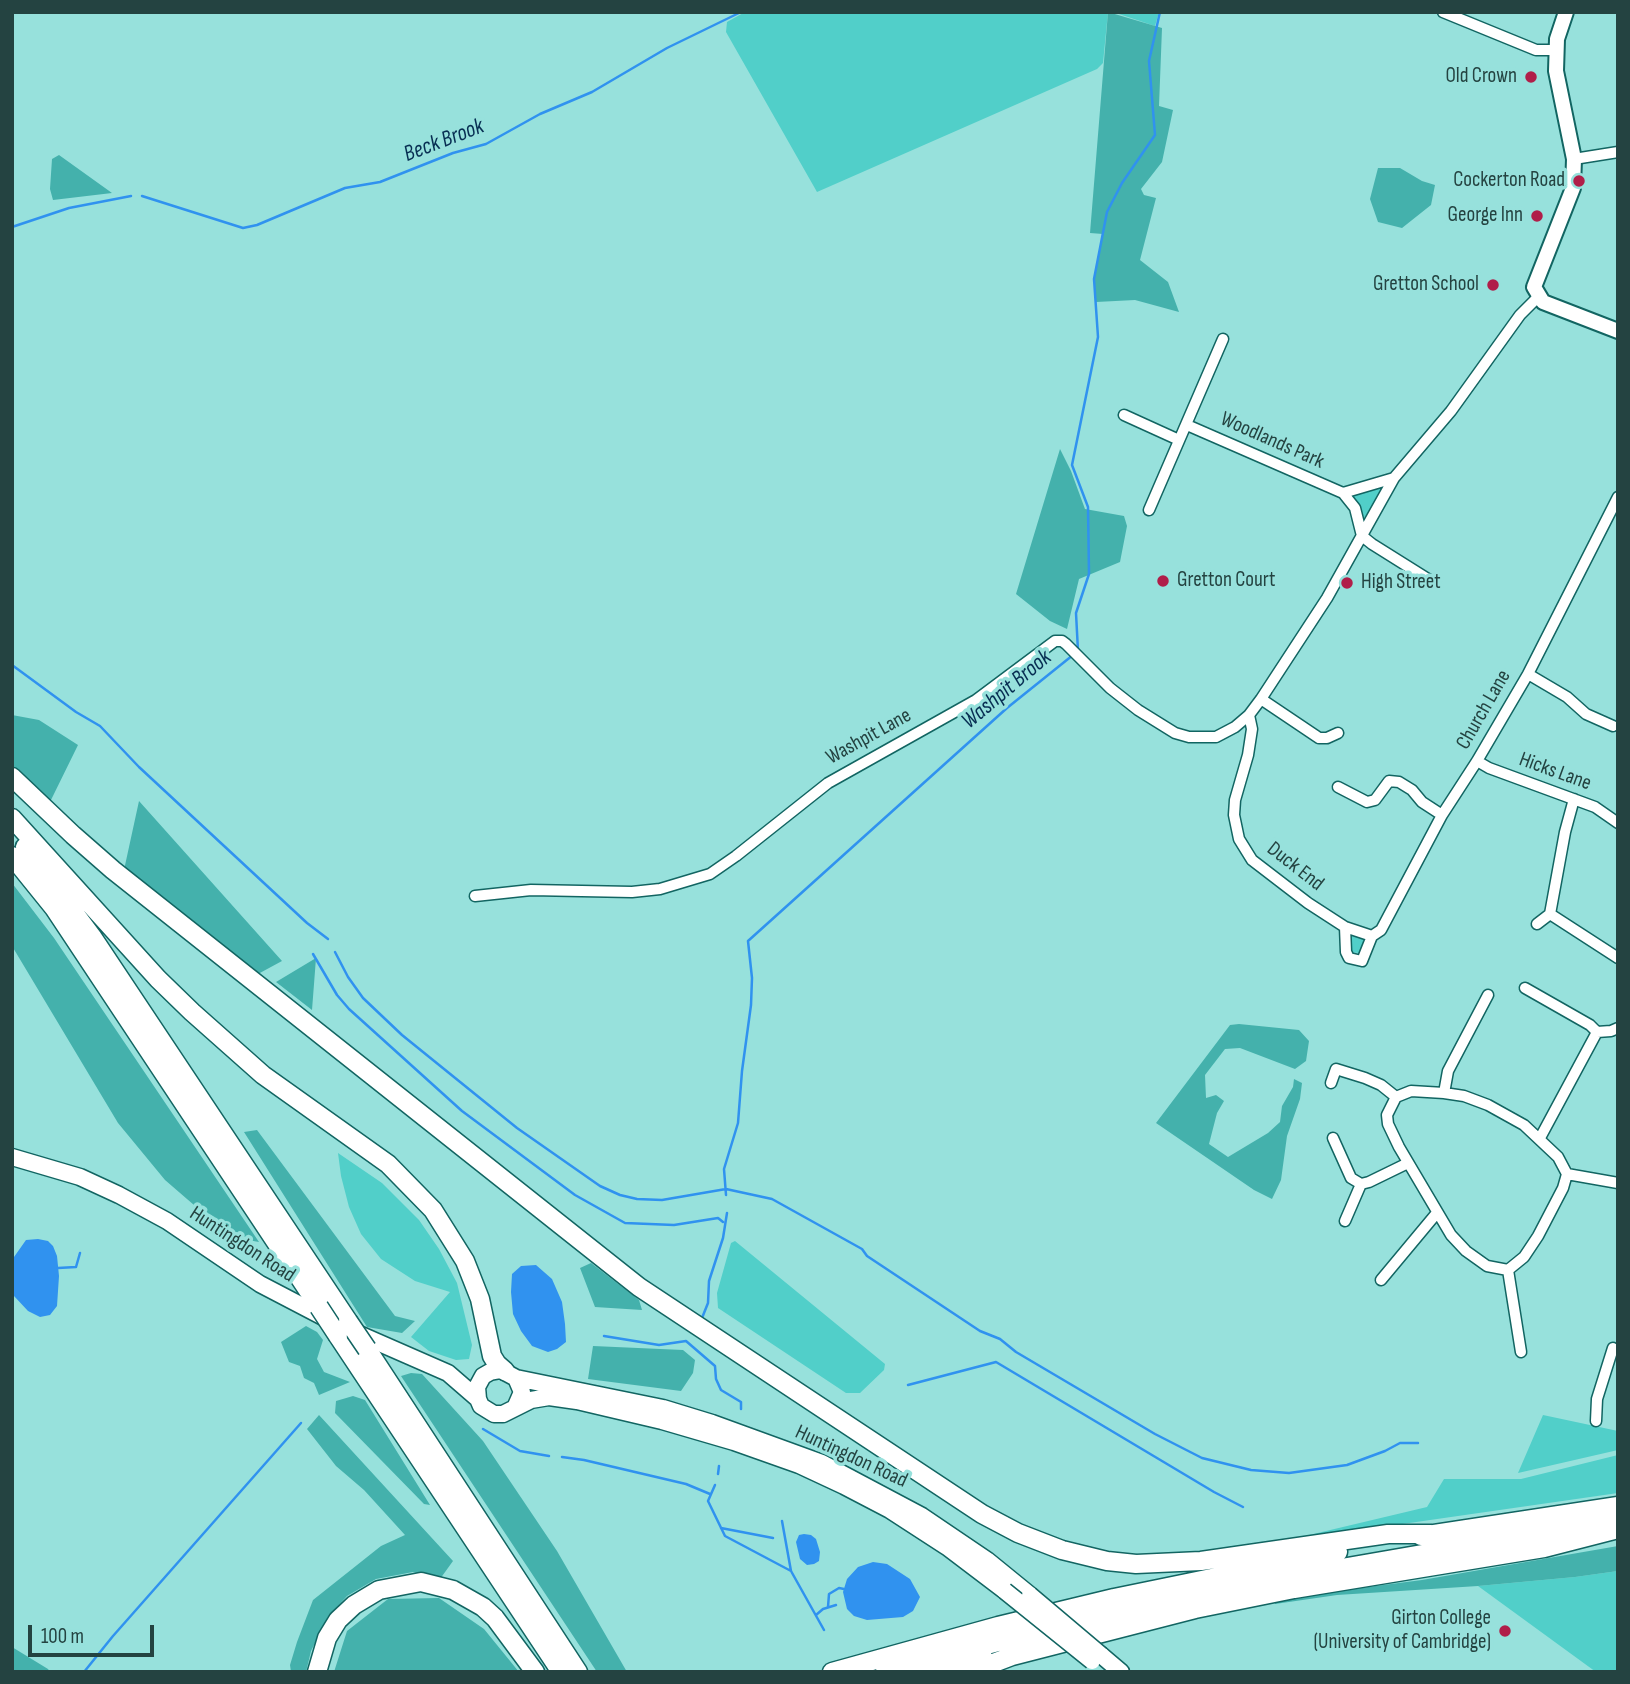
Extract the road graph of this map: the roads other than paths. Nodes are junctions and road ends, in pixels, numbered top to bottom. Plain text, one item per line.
1 (1443, 12) edge
2 (1566, 12) edge
3 (1556, 50) junction
4 (1618, 152) edge
5 (1574, 159) junction
6 (1536, 290) junction
7 (1618, 331) edge
8 (1223, 339) dead end
9 (1123, 416) dead end
10 (1187, 425) junction
11 (1179, 440) junction
12 (1394, 478) junction
13 (1343, 493) junction
14 (1618, 496) edge
15 (1149, 510) dead end
16 (1362, 536) junction
17 (1431, 580) dead end
18 (1528, 674) junction
19 (1261, 699) junction
20 (1249, 715) junction
21 (1613, 726) dead end
22 (1338, 733) dead end
23 (1477, 761) junction
24 (12, 777) edge
25 (1338, 787) dead end
26 (1574, 799) junction
27 (1442, 815) junction
28 (12, 818) edge
29 (1618, 823) edge
30 (12, 831) edge
31 (12, 856) edge
32 (475, 896) dead end
33 (1550, 914) junction
34 (1537, 924) dead end
35 (1345, 927) junction
36 (1372, 936) junction
37 (1618, 958) edge
38 (1525, 988) dead end
39 (1488, 995) dead end
40 (1618, 1028) edge
41 (1597, 1032) junction
42 (1331, 1083) dead end
43 (1444, 1093) junction
44 (1396, 1097) junction
45 (1333, 1138) dead end
46 (1540, 1138) junction
47 (12, 1157) edge
48 (1408, 1163) junction
49 (1567, 1174) junction
50 (1618, 1183) edge
51 (1361, 1184) junction
52 (1436, 1214) junction
53 (1345, 1221) dead end
54 (1508, 1270) junction
55 (1381, 1280) dead end
56 (343, 1328) junction
57 (1613, 1348) dead end
58 (1521, 1352) dead end
59 (1614, 1363) edge
60 (448, 1373) junction
61 (511, 1374) junction
62 (484, 1376) junction
63 (478, 1399) junction
64 (515, 1408) junction
65 (1596, 1422) dead end
66 (1618, 1506) edge
67 (1618, 1520) edge
68 (1618, 1530) edge
69 (1431, 1534) junction
70 (1088, 1618) junction
71 (1099, 1663) edge
72 (317, 1672) edge
73 (535, 1672) edge
74 (561, 1672) edge
75 (578, 1672) edge
76 (832, 1672) edge
77 (885, 1672) edge
78 (936, 1672) edge
79 (970, 1672) edge
80 (1121, 1672) edge

1 - 3 street
2 - 3 street
3 - 5 street
4 - 5 street
5 - 6 street
6 - 7 street
6 - 12 street
8 - 10 street, Woodlands Park
9 - 11 street
10 - 11 street, Woodlands Park
10 - 13 street, Woodlands Park
11 - 15 street, Woodlands Park
12 - 13 street, Woodlands Park
12 - 16 street
13 - 16 street, Woodlands Park
14 - 18 street, Church Lane
16 - 17 street
16 - 19 street
18 - 21 street
18 - 23 street, Church Lane
19 - 20 street
19 - 22 street
20 - 32 street, Washpit Lane
20 - 35 street, Duck End
23 - 26 street, Hicks Lane
23 - 27 street, Church Lane
24 - 69 highway
25 - 27 street
26 - 29 street, Hicks Lane
26 - 33 street
27 - 36 street, Church Lane
28 - 61 highway
30 - 56 highway
31 - 56 highway, bridge
33 - 34 street
33 - 37 street
35 - 36 street, Duck End
35 - 36 street, Church Lane
38 - 41 street
39 - 43 street
40 - 41 street
41 - 46 street
42 - 44 street
43 - 44 street
43 - 46 street
44 - 48 street
45 - 51 street
46 - 49 street
47 - 60 main road, Huntingdon Road
48 - 51 street
48 - 52 street
49 - 50 street
49 - 54 street
51 - 53 street
52 - 54 street
52 - 55 street
54 - 58 street
56 - 74 highway
56 - 75 highway, bridge
57 - 59 street
59 - 65 street
60 - 62 main road, Huntingdon Road
60 - 63 main road, Huntingdon Road
61 - 62 main road
61 - 64 main road
61 - 71 main road, Huntingdon Road, bridge
62 - 63 main road
63 - 64 main road
64 - 71 main road, Huntingdon Road, bridge
66 - 69 highway
67 - 70 highway
68 - 79 highway
69 - 76 highway
70 - 77 highway
70 - 78 highway
71 - 80 main road, Huntingdon Road
72 - 73 highway

